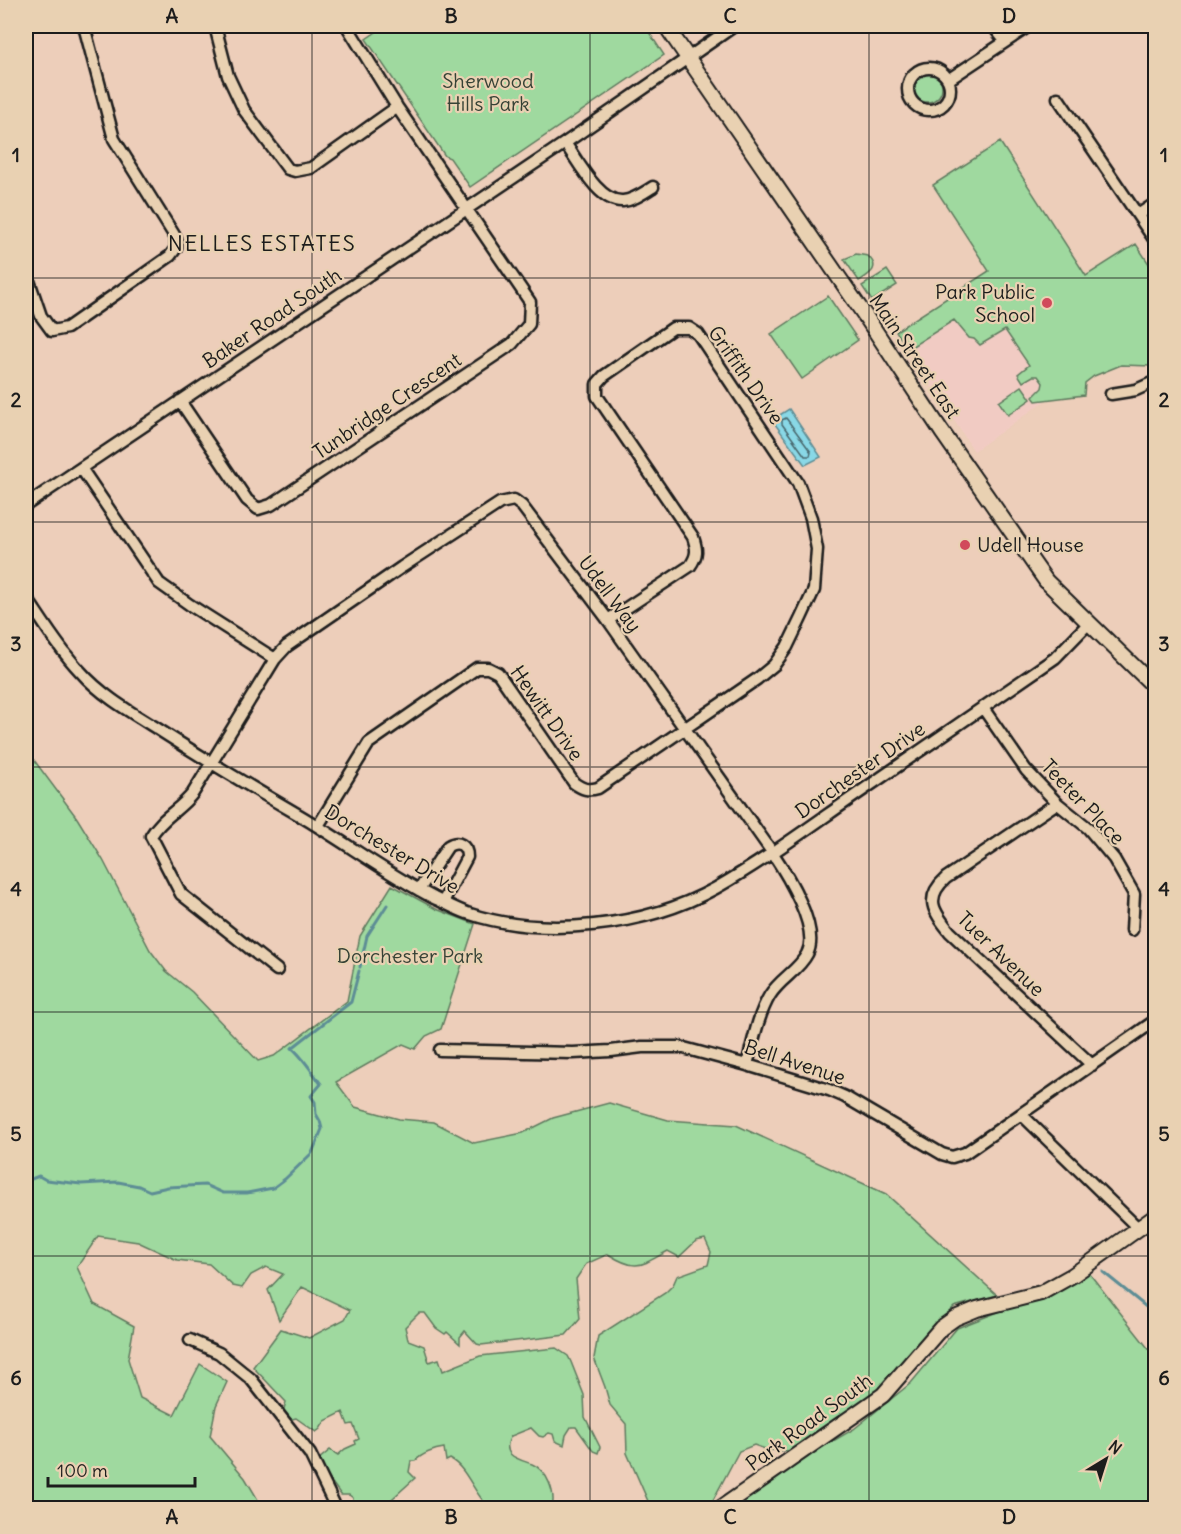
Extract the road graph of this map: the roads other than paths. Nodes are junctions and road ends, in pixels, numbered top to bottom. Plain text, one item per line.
1 (84, 26) edge
2 (215, 26) edge
3 (347, 26) edge
4 (666, 26) edge
5 (734, 26) edge
6 (993, 26) edge
7 (1029, 26) edge
8 (1005, 41) junction
9 (687, 59) junction
10 (948, 80) junction
11 (1058, 98) dead end
12 (397, 107) junction
13 (565, 143) junction
14 (652, 187) dead end
15 (1155, 203) edge
16 (467, 209) junction
17 (1138, 215) junction
18 (1155, 242) edge
19 (26, 272) edge
20 (1155, 381) edge
21 (1111, 394) dead end
22 (180, 401) junction
23 (81, 468) junction
24 (26, 505) edge
25 (26, 597) edge
26 (608, 620) junction
27 (1088, 624) junction
28 (275, 659) junction
29 (1155, 688) edge
30 (983, 708) junction
31 (686, 728) junction
32 (211, 764) junction
33 (1057, 803) junction
34 (318, 826) junction
35 (772, 852) junction
36 (419, 890) junction
37 (443, 902) junction
38 (1131, 930) dead end
39 (277, 970) dead end
40 (1155, 1020) edge
41 (440, 1050) dead end
42 (747, 1065) junction
43 (1092, 1065) junction
44 (1021, 1114) junction
45 (1155, 1216) edge
46 (1138, 1228) junction
47 (189, 1340) dead end
48 (336, 1509) edge
49 (721, 1509) edge

1 - 19 street
2 - 12 street
3 - 12 street
4 - 9 main road, Main Street East
5 - 9 street, Baker Road South
6 - 8 street
7 - 8 street
8 - 10 street
9 - 13 street, Baker Road South
9 - 27 main road, Main Street East
10 - 10 street
11 - 17 street
12 - 16 street
13 - 14 street
13 - 16 street, Baker Road South
15 - 17 street
16 - 22 street, Baker Road South
16 - 22 street, Tunbridge Crescent
17 - 18 street
20 - 21 street
22 - 23 street, Baker Road South
23 - 24 street, Baker Road South
23 - 28 street
25 - 32 street, Dorchester Drive
26 - 28 street, Udell Way
26 - 31 street, Udell Way
26 - 31 street, Griffith Drive
27 - 29 main road, Main Street East
27 - 30 street, Dorchester Drive
28 - 32 street, Udell Way
30 - 33 street, Teeter Place
30 - 35 street, Dorchester Drive
31 - 34 street, Hewitt Drive
31 - 35 street, Udell Way
32 - 34 street, Dorchester Drive
32 - 39 street, Udell Way
33 - 38 street, Teeter Place
33 - 43 street, Tuer Avenue
34 - 36 street, Dorchester Drive
35 - 37 street, Dorchester Drive
35 - 42 street, Udell Way
36 - 37 street, Dorchester Drive
36 - 37 street
40 - 43 street
41 - 42 street, Bell Avenue
42 - 44 street, Bell Avenue
43 - 44 street
44 - 46 street
45 - 46 main road, Park Road South
46 - 49 main road, Park Road South
47 - 48 street

